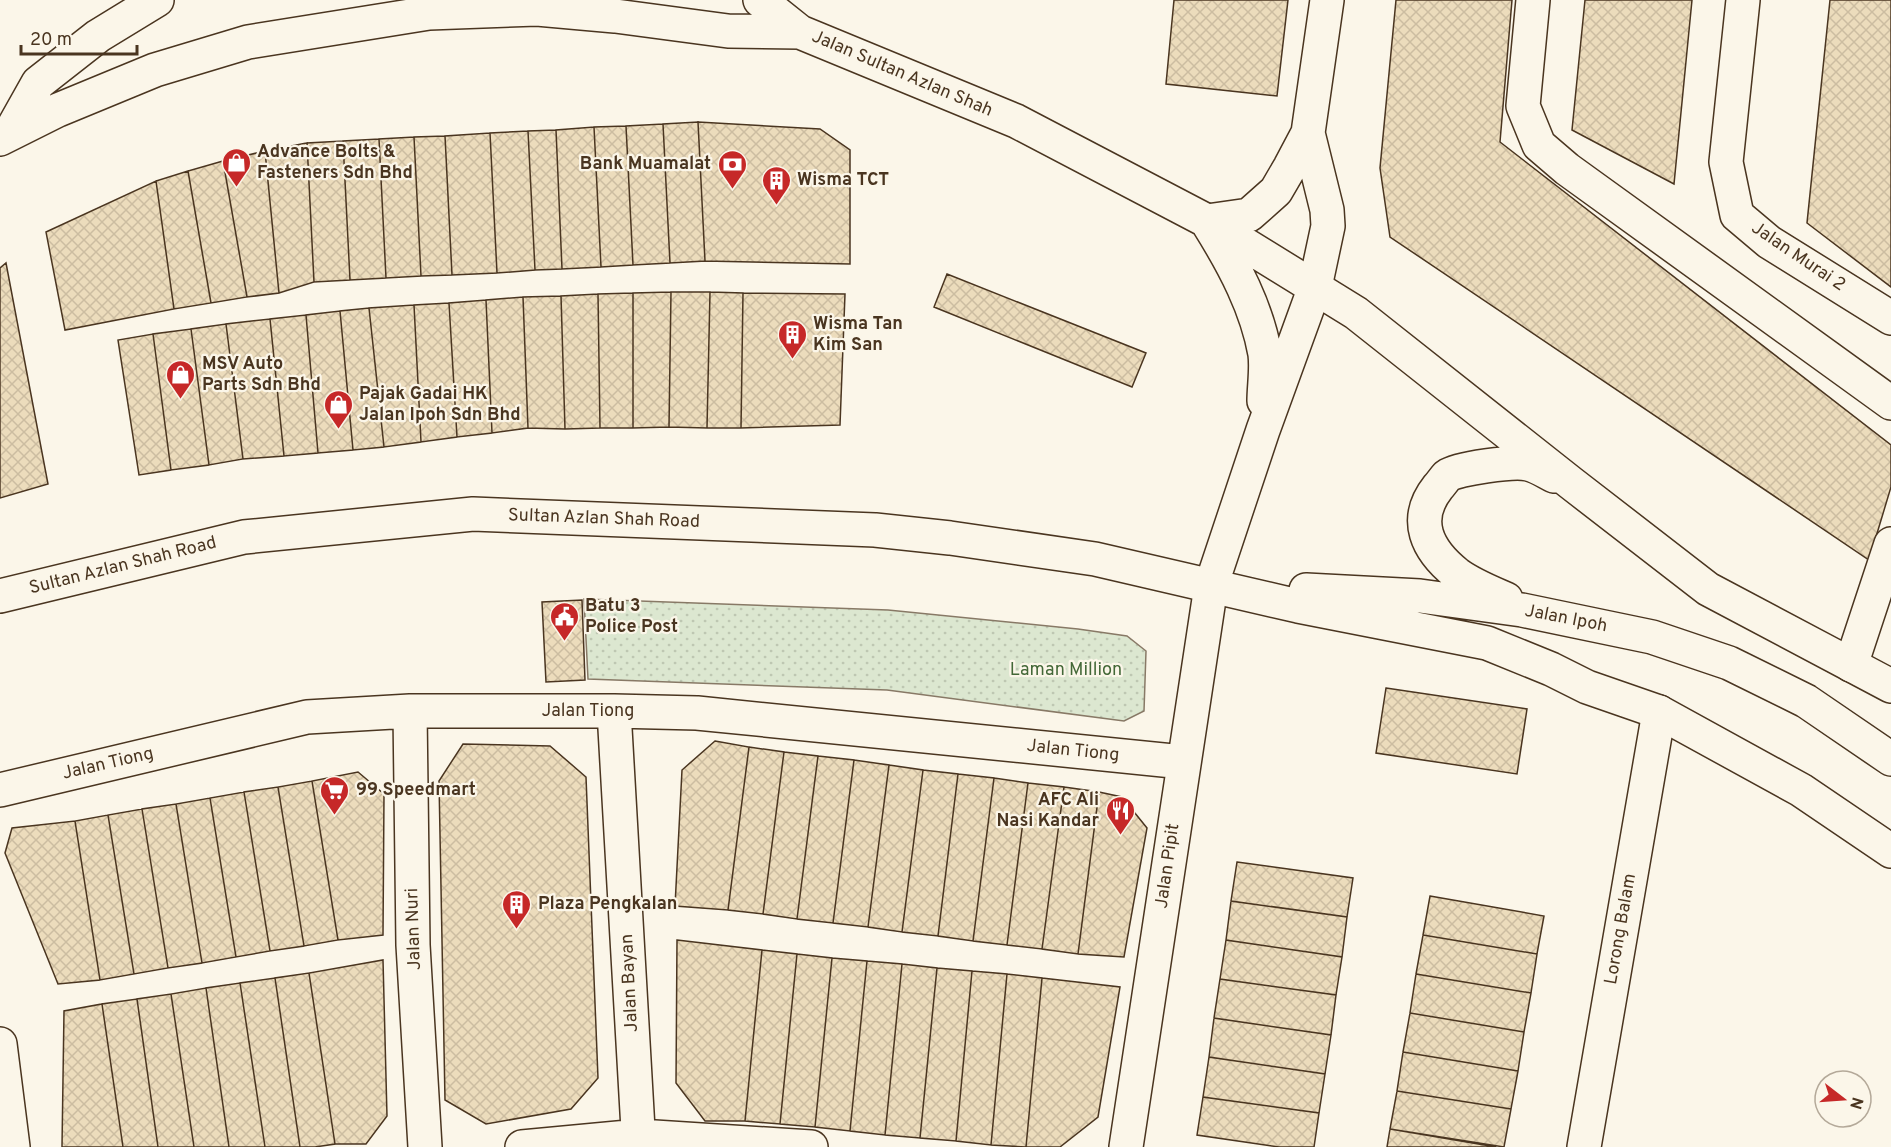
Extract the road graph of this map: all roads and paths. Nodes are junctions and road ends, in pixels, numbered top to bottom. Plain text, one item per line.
1 (157, 0) edge
2 (760, 0) edge
3 (1328, 0) edge
4 (1533, 0) edge
5 (1743, 0) edge
6 (800, 32) junction
7 (1308, 133) junction
8 (5, 136) edge
9 (1207, 221) junction
10 (1315, 287) junction
11 (1891, 318) edge
12 (1891, 403) edge
13 (1263, 430) junction
14 (1571, 483) junction
15 (1891, 544) edge
16 (1211, 586) junction
17 (0, 596) edge
18 (1541, 614) junction
19 (1851, 665) junction
20 (1891, 686) edge
21 (410, 711) junction
22 (614, 711) junction
23 (1659, 712) junction
24 (1891, 759) edge
25 (1183, 762) junction
26 (0, 790) edge
27 (1891, 851) edge
28 (0, 1044) edge
29 (639, 1142) edge
30 (13, 1147) edge
31 (425, 1147) edge
32 (522, 1147) edge
33 (811, 1147) edge
34 (1126, 1147) edge
35 (1584, 1147) edge

1 - 8 main road
2 - 6 main road
3 - 7 main road
4 - 12 main road
5 - 11 main road, Jalan Murai 2
6 - 8 main road, Jalan Sultan Azlan Shah
6 - 9 main road, Jalan Sultan Azlan Shah
7 - 9 main road
7 - 10 main road, Jalan Pipit
9 - 10 main road, Jalan Sultan Azlan Shah
9 - 13 main road
10 - 13 main road, Jalan Pipit
10 - 14 main road
13 - 16 main road, Jalan Pipit
14 - 18 main road
14 - 19 main road
15 - 19 main road
16 - 17 main road, Sultan Azlan Shah Road
16 - 18 main road, Jalan Ipoh
16 - 23 main road
16 - 25 main road, Jalan Pipit
18 - 24 main road, Jalan Ipoh
19 - 20 main road
21 - 22 main road, Jalan Tiong
21 - 26 main road, Jalan Tiong
21 - 31 main road, Jalan Nuri
22 - 25 main road, Jalan Tiong
22 - 29 main road, Jalan Bayan
23 - 27 main road
23 - 35 main road, Lorong Balam
25 - 34 main road, Jalan Pipit
28 - 30 main road
29 - 32 main road
29 - 33 main road

